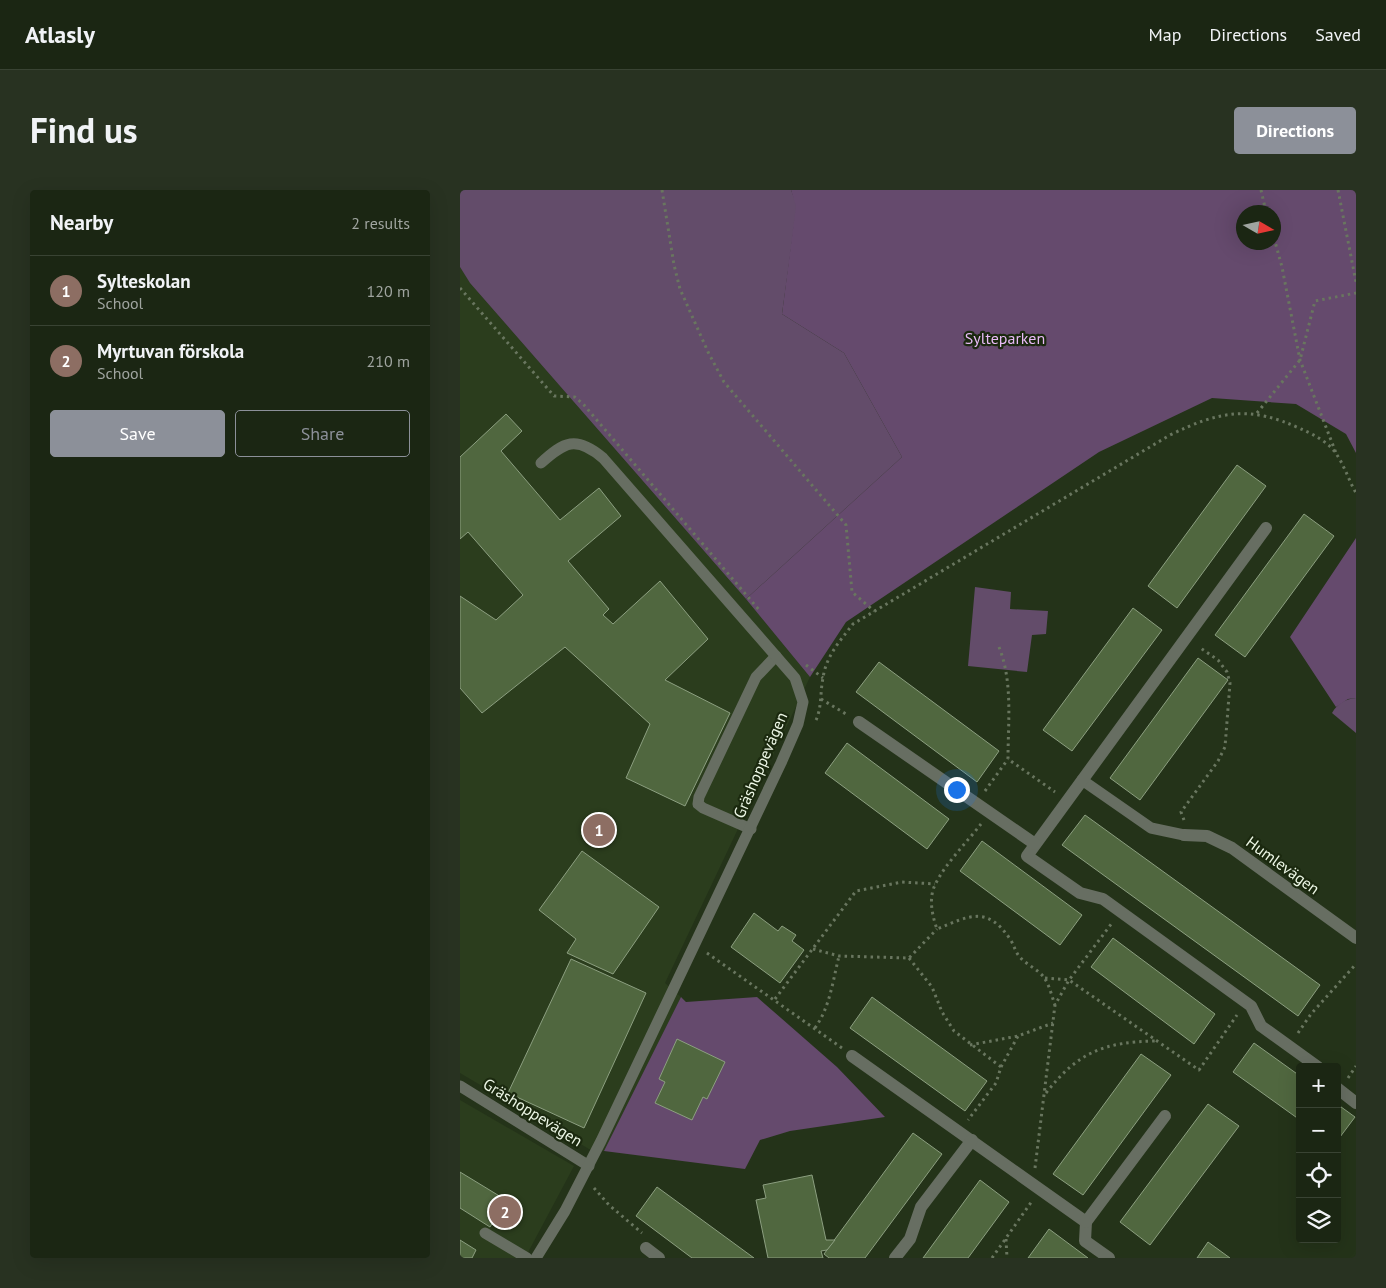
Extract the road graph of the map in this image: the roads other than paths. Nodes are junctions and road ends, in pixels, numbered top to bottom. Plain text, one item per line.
1 (541, 463) dead end
2 (1266, 528) dead end
3 (776, 656) junction
4 (859, 722) road end
5 (1082, 780) junction
6 (750, 829) junction
7 (1186, 835) joint
8 (1035, 844) junction
9 (1356, 938) edge
10 (852, 1056) road end
11 (1312, 1063) edge
12 (460, 1086) edge
13 (1341, 1091) edge
14 (1356, 1103) edge
15 (1165, 1116) dead end
16 (972, 1140) junction
17 (589, 1166) junction
18 (1086, 1222) junction
19 (485, 1233) dead end
20 (646, 1248) road end
21 (527, 1258) edge
22 (536, 1258) edge
23 (659, 1258) edge
24 (895, 1258) edge
25 (1109, 1258) edge

1 - 3 lane, Gräshoppevägen
2 - 5 street
3 - 6 lane, Gräshoppevägen
3 - 6 lane
4 - 8 street
5 - 7 lane
5 - 8 street
6 - 17 lane, Gräshoppevägen
7 - 9 street, Humlevägen
8 - 11 street
10 - 16 street
12 - 17 lane, Gräshoppevägen
13 - 14 street
15 - 18 street
16 - 18 street
16 - 24 street
17 - 22 lane, Gräshoppevägen
18 - 25 street
19 - 21 lane
20 - 23 street

